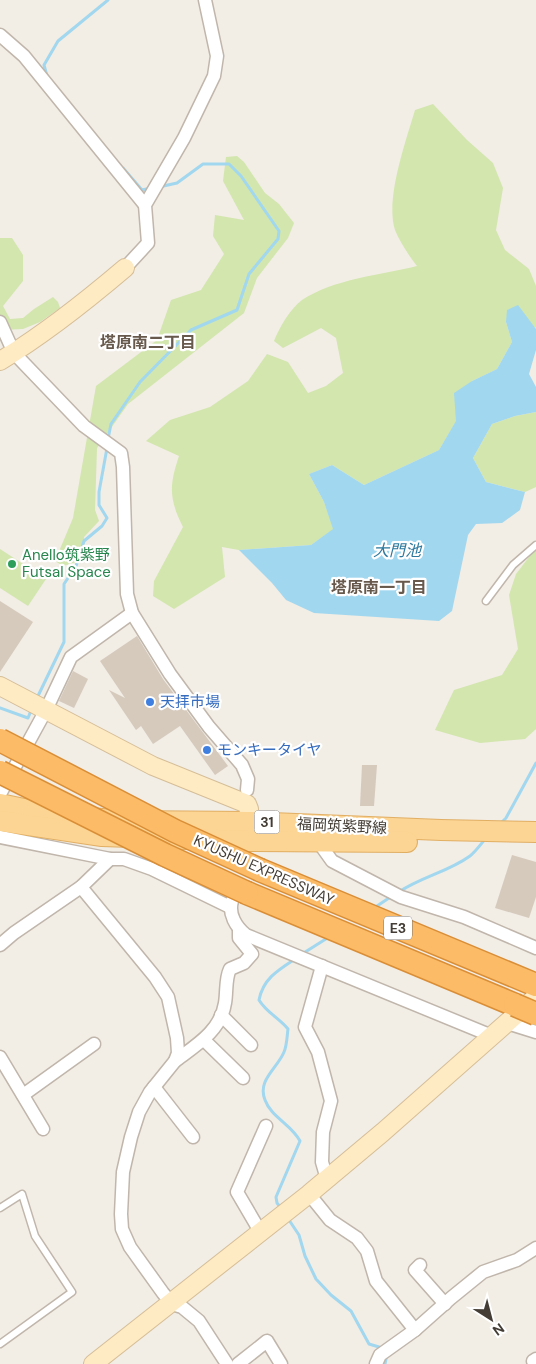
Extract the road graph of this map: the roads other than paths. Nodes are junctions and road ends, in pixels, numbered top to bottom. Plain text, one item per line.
1 (205, 0) edge
2 (0, 35) edge
3 (145, 205) junction
4 (125, 268) joint
5 (0, 322) edge
6 (7, 357) edge
7 (536, 545) edge
8 (486, 601) dead end
9 (132, 613) junction
10 (0, 686) edge
11 (46, 710) junction
12 (0, 740) edge
13 (0, 772) edge
14 (247, 790) dead end
15 (0, 794) edge
16 (0, 804) edge
17 (0, 821) edge
18 (248, 831) junction
19 (536, 832) edge
20 (0, 838) edge
21 (317, 840) junction
22 (536, 844) edge
23 (110, 859) junction
24 (81, 887) junction
25 (236, 900) junction
26 (238, 928) junction
27 (0, 945) edge
28 (536, 948) edge
29 (322, 966) junction
30 (536, 985) edge
31 (536, 997) edge
32 (511, 1014) junction
33 (536, 1014) edge
34 (220, 1015) junction
35 (536, 1032) edge
36 (492, 1036) junction
37 (204, 1040) junction
38 (94, 1044) dead end
39 (251, 1045) dead end
40 (0, 1057) edge
41 (175, 1061) junction
42 (243, 1078) dead end
43 (154, 1087) junction
44 (23, 1095) junction
45 (266, 1126) dead end
46 (43, 1129) dead end
47 (193, 1137) dead end
48 (327, 1179) junction
49 (309, 1194) junction
50 (0, 1208) edge
51 (260, 1233) junction
52 (534, 1252) edge
53 (420, 1265) dead end
54 (172, 1304) junction
55 (445, 1304) junction
56 (415, 1330) junction
57 (0, 1344) edge
58 (536, 1359) edge
59 (93, 1364) edge
60 (227, 1364) edge
61 (238, 1364) edge
62 (281, 1364) edge
63 (376, 1364) edge
64 (536, 1364) edge

1 - 3 street
2 - 3 street
3 - 4 street
4 - 6 street
5 - 6 street
6 - 9 street
7 - 8 lane
9 - 11 street
9 - 14 street
10 - 11 street
11 - 15 street
11 - 18 street
12 - 30 highway, KYUSHU EXPRESSWAY / E3, bridge
13 - 25 highway, KYUSHU EXPRESSWAY / E3, bridge
16 - 18 main road, 福岡筑紫野線 / 31
17 - 18 main road, 福岡筑紫野線 / 31
18 - 19 main road, 福岡筑紫野線 / 31
18 - 21 main road, 福岡筑紫野線 / 31
20 - 23 street
21 - 22 main road, 福岡筑紫野線 / 31
21 - 28 street
23 - 24 street
23 - 25 street
24 - 27 street
24 - 41 street
25 - 26 street
25 - 32 highway, KYUSHU EXPRESSWAY / E3
26 - 29 street
26 - 34 street
29 - 36 street
29 - 48 street
31 - 32 street
32 - 33 highway, KYUSHU EXPRESSWAY / E3, bridge
32 - 35 street
32 - 36 street
34 - 37 street
34 - 39 street
36 - 48 street
37 - 41 street
37 - 42 street
38 - 44 street
40 - 44 street
41 - 43 street
43 - 47 street
43 - 54 street
44 - 46 street
45 - 51 street
48 - 49 street
49 - 51 street
49 - 56 street
50 - 57 lane
51 - 54 street
52 - 55 street
53 - 55 street
54 - 59 street
54 - 60 street
55 - 56 street
56 - 63 street
58 - 64 street
61 - 62 street

